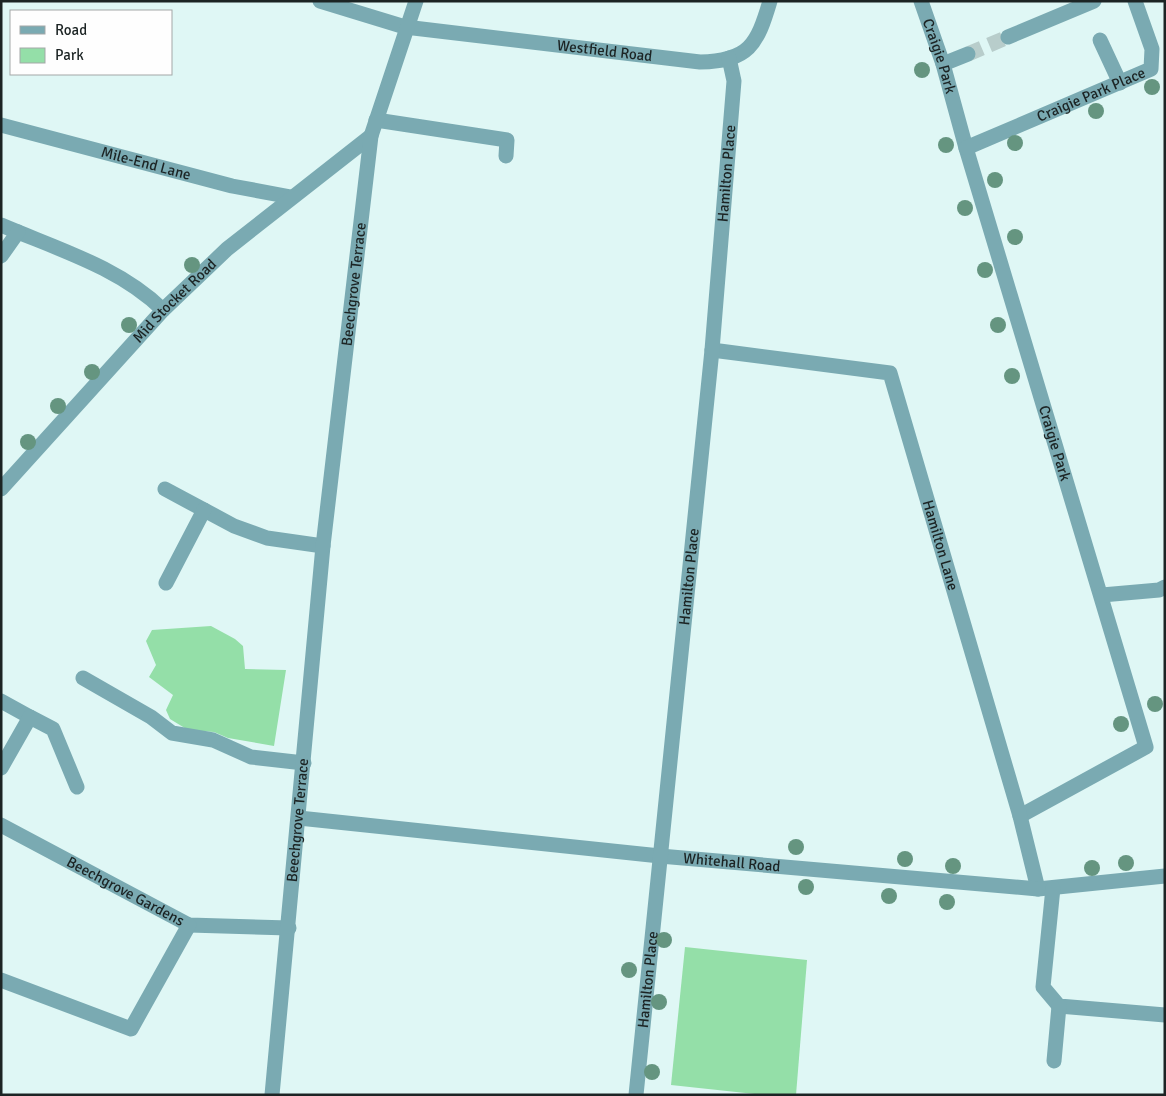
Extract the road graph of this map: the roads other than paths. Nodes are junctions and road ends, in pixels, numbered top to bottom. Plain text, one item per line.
1 (320, 1) edge
2 (416, 1) edge
3 (770, 1) edge
4 (921, 1) edge
5 (1094, 1) edge
6 (1135, 1) edge
7 (405, 27) junction
8 (1008, 37) tunnel mouth
9 (1100, 40) dead end
10 (968, 54) tunnel mouth
11 (729, 58) junction
12 (943, 64) junction
13 (1120, 83) junction
14 (376, 120) junction
15 (1, 125) edge
16 (371, 136) junction
17 (966, 148) junction
18 (506, 156) dead end
19 (291, 198) junction
20 (1, 225) edge
21 (18, 232) junction
22 (1, 256) edge
23 (163, 310) junction
24 (712, 350) junction
25 (165, 489) dead end
26 (1, 490) edge
27 (204, 510) junction
28 (323, 546) junction
29 (166, 583) dead end
30 (1165, 587) edge
31 (1102, 595) junction
32 (83, 678) dead end
33 (1, 701) edge
34 (30, 718) junction
35 (304, 763) junction
36 (2, 765) edge
37 (76, 787) dead end
38 (1020, 816) junction
39 (299, 818) junction
40 (2, 827) edge
41 (660, 856) junction
42 (1165, 876) edge
43 (1046, 889) junction
44 (189, 925) junction
45 (289, 928) junction
46 (1, 980) edge
47 (1059, 1006) junction
48 (1165, 1016) edge
49 (1054, 1061) dead end
50 (272, 1095) edge
51 (636, 1095) edge

1 - 7 street, Westfield Road
2 - 7 street, Beechgrove Terrace
3 - 11 street, Westfield Road
4 - 12 street, Craigie Park
5 - 8 street
6 - 13 street, Craigie Park Place
7 - 11 street, Westfield Road
7 - 14 street, Beechgrove Terrace
9 - 13 street
10 - 12 street
11 - 24 street, Hamilton Place
12 - 17 street, Craigie Park
13 - 17 street, Craigie Park Place
14 - 16 street, Beechgrove Terrace
14 - 18 street
15 - 19 street, Mile-End Lane
16 - 19 street, Mid Stocket Road
16 - 28 street, Beechgrove Terrace
17 - 31 street, Craigie Park
19 - 23 street, Mid Stocket Road
20 - 21 street
21 - 22 street
21 - 23 street
23 - 26 street, Mid Stocket Road
24 - 38 street, Hamilton Lane
24 - 41 street, Hamilton Place
25 - 27 street
27 - 28 street
27 - 29 street
28 - 35 street, Beechgrove Terrace
30 - 31 street
31 - 38 street, Craigie Park
32 - 35 street
33 - 34 street
34 - 36 street
34 - 37 street
35 - 39 street, Beechgrove Terrace
38 - 43 street, Hamilton Lane
39 - 41 street, Whitehall Road
39 - 45 street, Beechgrove Terrace
40 - 44 street, Beechgrove Gardens
41 - 43 street, Whitehall Road
41 - 51 street, Hamilton Place
42 - 43 street, Whitehall Road
43 - 47 street, Hamilton Lane
44 - 45 street, Beechgrove Gardens
44 - 46 street
45 - 50 street, Beechgrove Terrace
47 - 48 street
47 - 49 street

